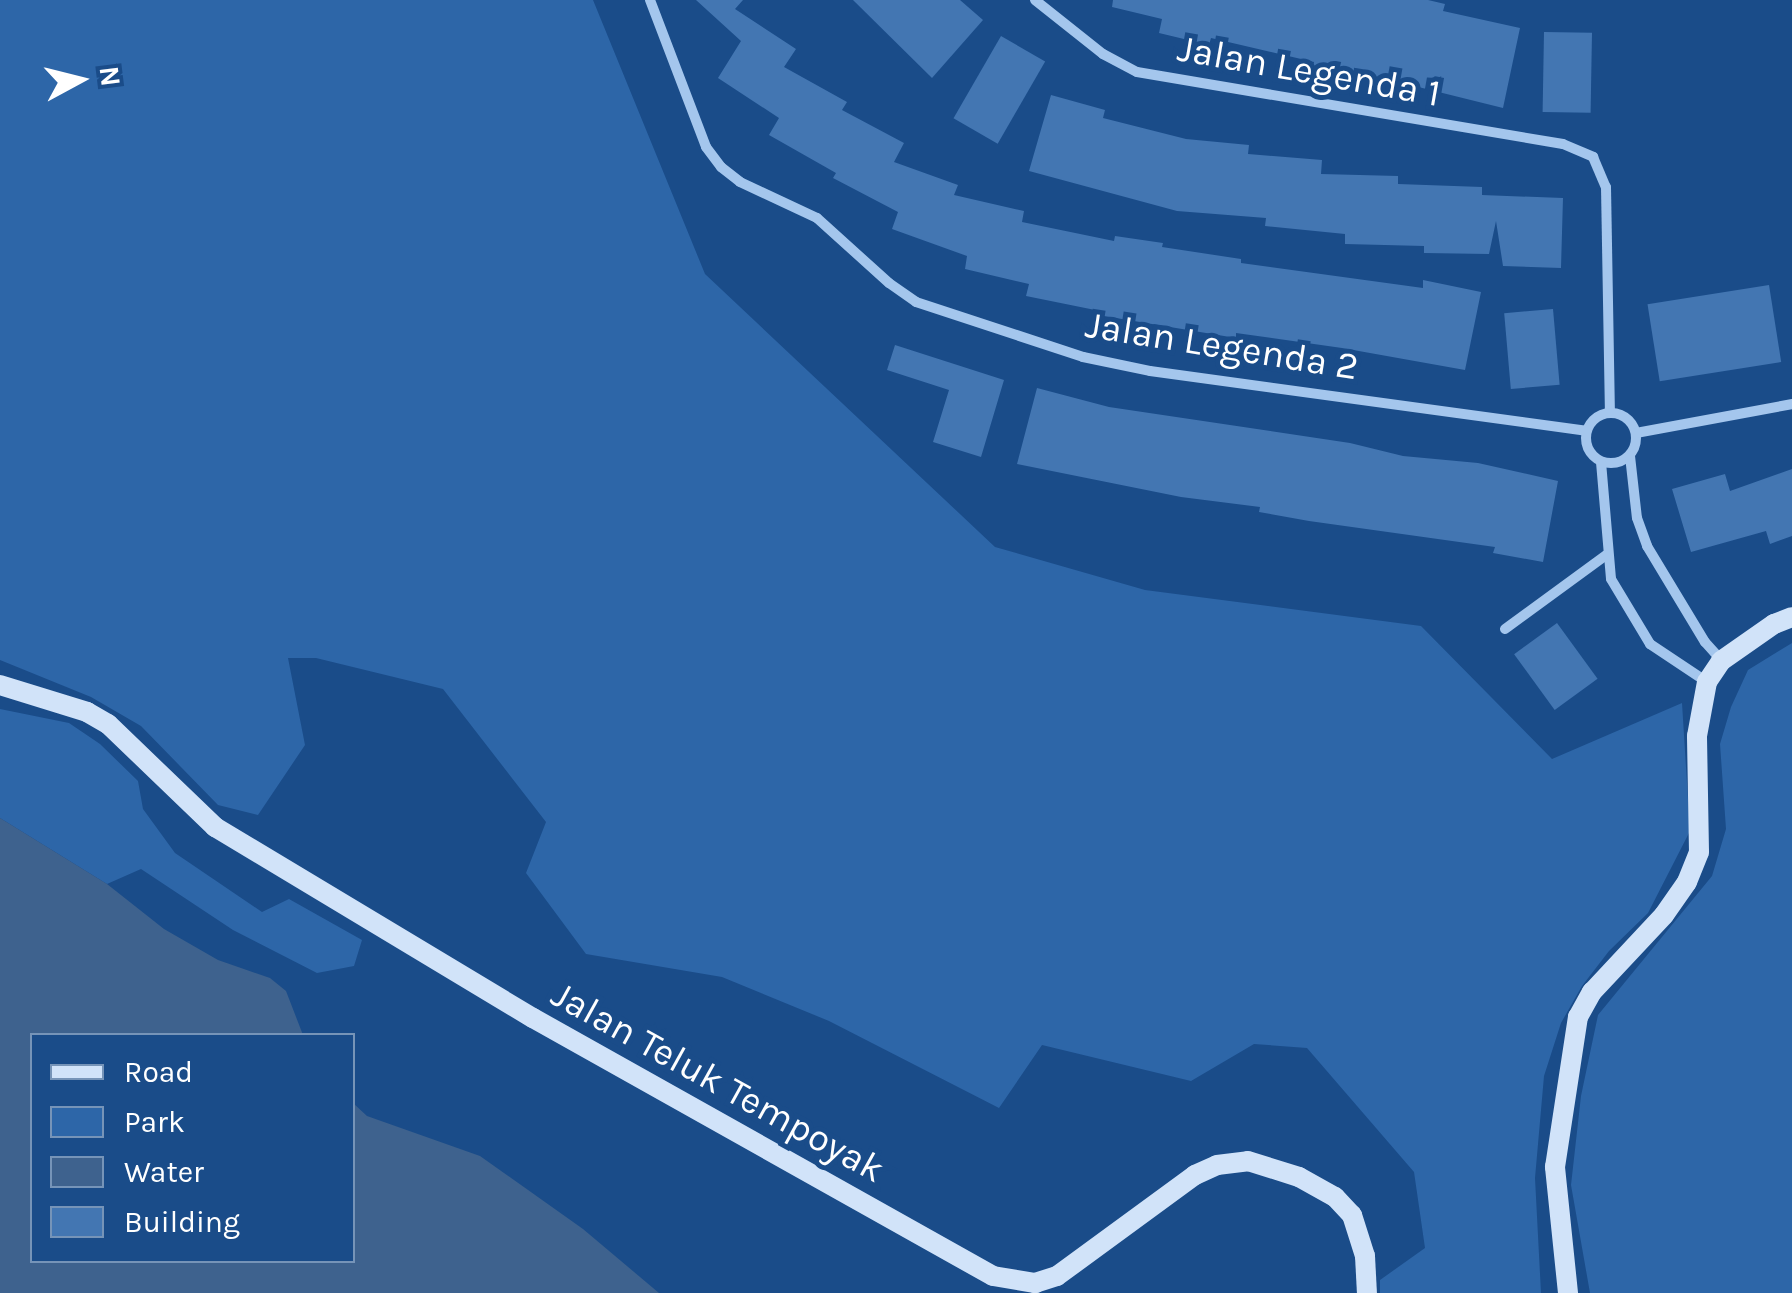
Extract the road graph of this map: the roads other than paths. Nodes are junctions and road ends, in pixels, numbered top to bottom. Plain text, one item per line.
1 (650, 0) edge
2 (1035, 0) edge
3 (1792, 404) edge
4 (1610, 413) junction
5 (1586, 431) junction
6 (1636, 433) junction
7 (1630, 456) junction
8 (1600, 462) junction
9 (1606, 555) junction
10 (1792, 618) edge
11 (1505, 630) dead end
12 (1721, 661) junction
13 (1707, 682) junction
14 (0, 685) edge
15 (1035, 1288) edge
16 (1367, 1293) edge
17 (1568, 1293) edge

1 - 5 street, Jalan Legenda 2
2 - 4 street, Jalan Legenda 1
3 - 6 street
4 - 5 street
4 - 6 street
5 - 8 street
6 - 7 street
7 - 8 street
7 - 12 street
8 - 9 street
9 - 11 street
9 - 13 street
10 - 12 street
12 - 13 street
13 - 17 street
14 - 15 street, Jalan Teluk Tempoyak
15 - 16 street, Jalan Teluk Tempoyak

